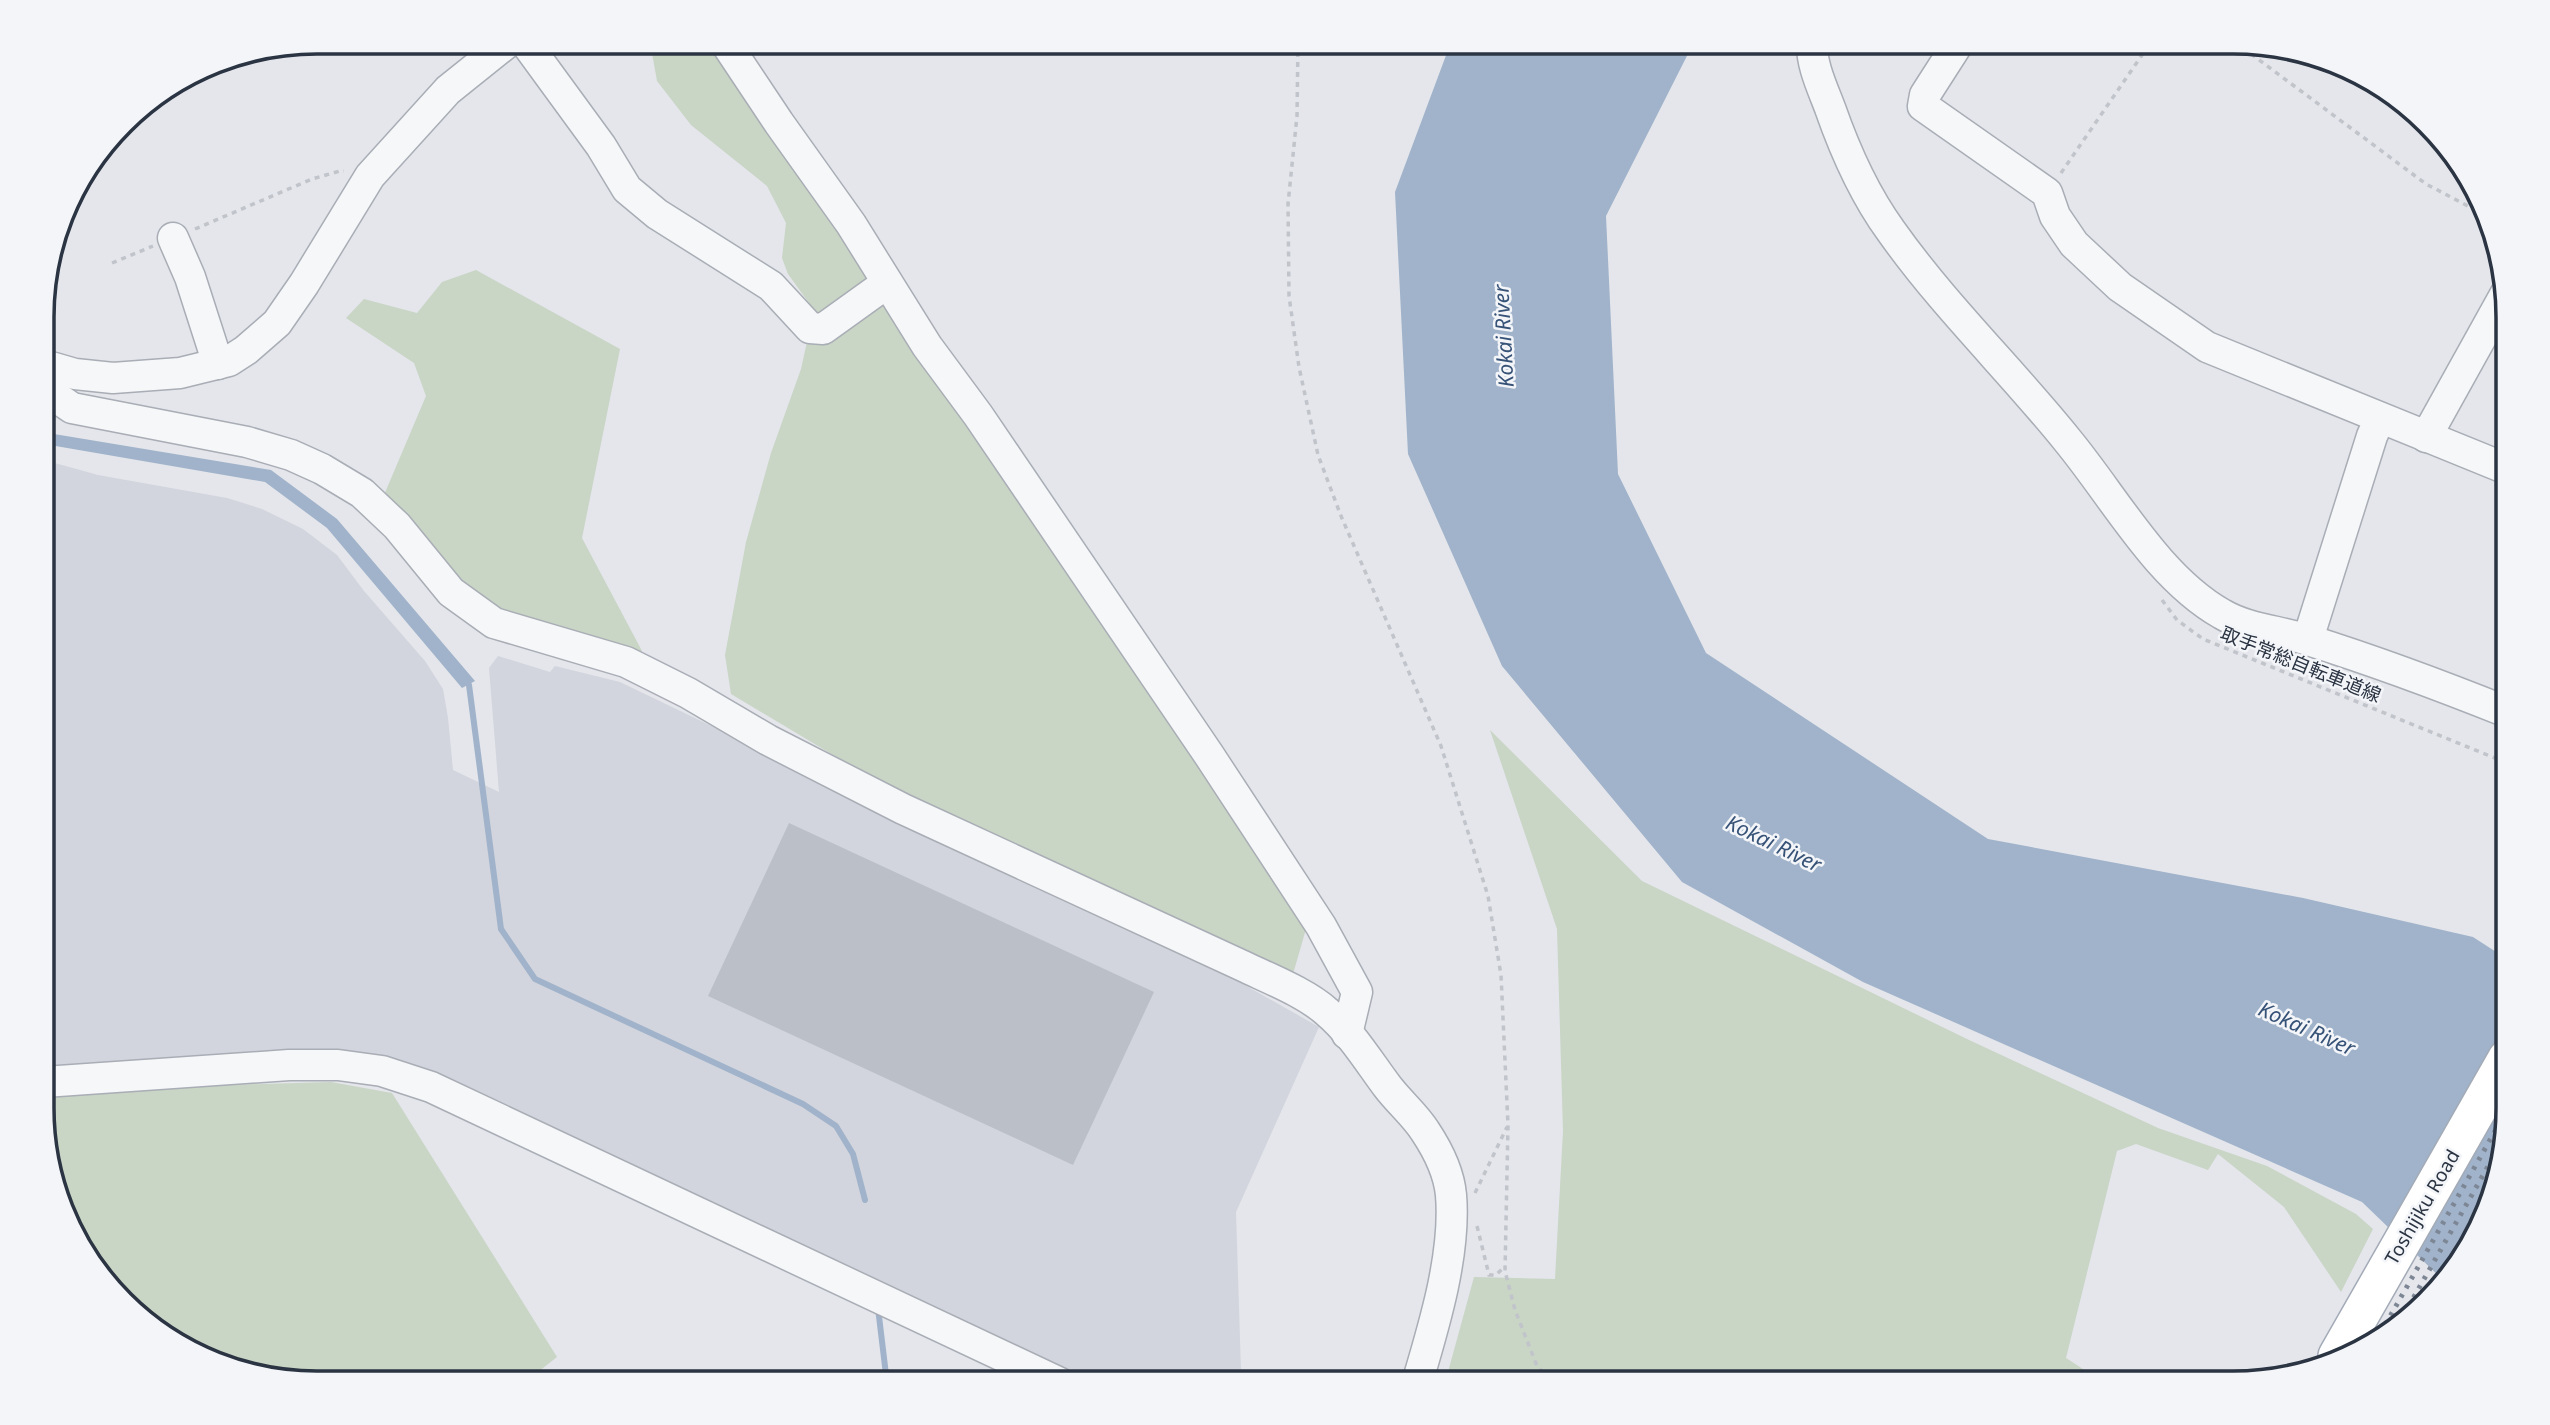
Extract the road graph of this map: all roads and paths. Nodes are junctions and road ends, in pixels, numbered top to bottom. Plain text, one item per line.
1 (493, 54) edge
2 (534, 54) edge
3 (734, 54) edge
4 (1298, 54) edge
5 (1814, 54) edge
6 (1951, 54) edge
7 (2143, 54) edge
8 (2253, 55) edge
9 (370, 176) junction
10 (2047, 193) junction
11 (2472, 208) edge
12 (173, 238) junction
13 (112, 263) dead end
14 (887, 283) junction
15 (2496, 312) edge
16 (218, 363) junction
17 (54, 368) edge
18 (54, 396) edge
19 (2380, 418) junction
20 (2426, 437) junction
21 (2496, 465) edge
22 (2155, 591) dead end
23 (2308, 639) junction
24 (2496, 708) edge
25 (2496, 759) edge
26 (1347, 1034) junction
27 (2496, 1077) edge
28 (54, 1081) edge
29 (1507, 1125) junction
30 (1474, 1195) dead end
31 (1450, 1228) junction
32 (1505, 1269) junction
33 (2342, 1347) edge
34 (1035, 1371) edge
35 (1421, 1371) edge
36 (1541, 1371) edge

1 - 9 street
2 - 14 street
3 - 14 street
4 - 29 path
5 - 23 street
6 - 10 street
7 - 10 path
8 - 11 path
9 - 12 path
9 - 16 street
10 - 19 street
12 - 13 path
12 - 16 street
14 - 26 street
15 - 20 street
16 - 17 street
18 - 26 street
19 - 20 street
19 - 23 street
20 - 21 street
22 - 25 path, 取手常総自転車道線
23 - 24 street
26 - 31 street
27 - 33 main road, Toshijiku Road
28 - 34 street
29 - 30 path
29 - 32 path
31 - 32 path
31 - 35 street
32 - 36 path

